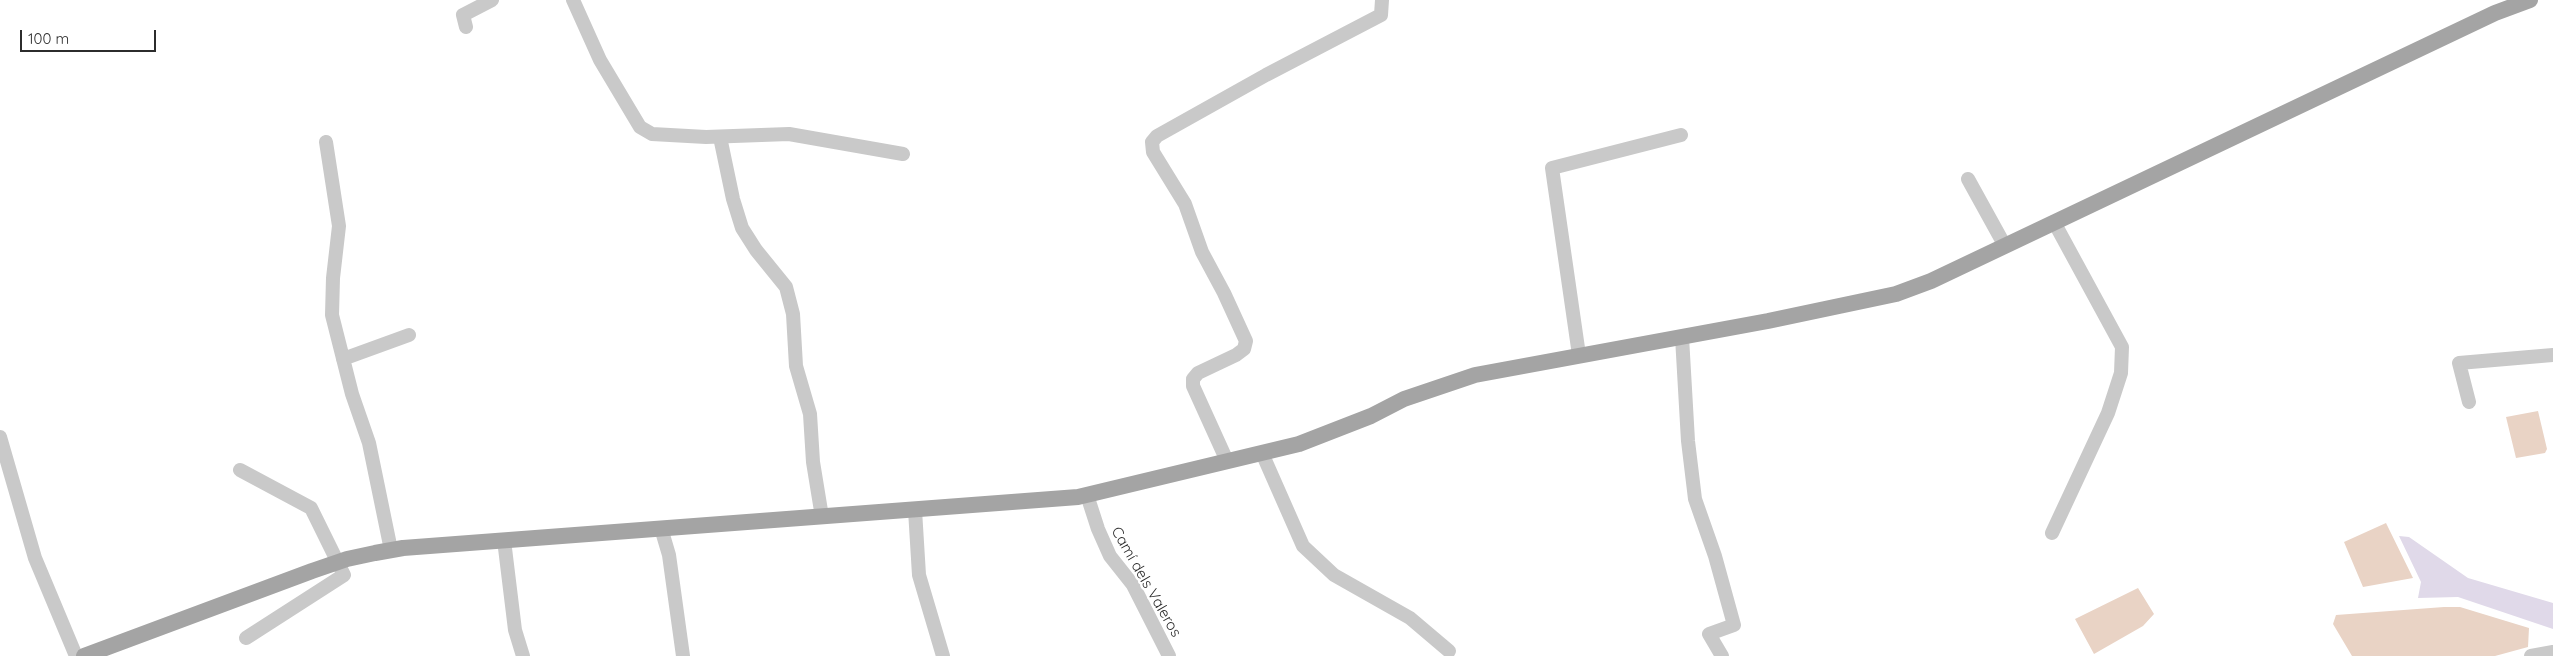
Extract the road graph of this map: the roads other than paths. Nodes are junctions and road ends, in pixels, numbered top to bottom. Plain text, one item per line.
1 (492, 0) edge
2 (573, 0) edge
3 (1382, 0) edge
4 (2530, 0) edge
5 (466, 27) dead end
6 (1681, 135) dead end
7 (720, 137) junction
8 (326, 142) dead end
9 (903, 154) dead end
10 (1968, 179) dead end
11 (2054, 222) junction
12 (2005, 246) junction
13 (409, 335) dead end
14 (1682, 337) junction
15 (1579, 355) junction
16 (2553, 355) edge
17 (343, 359) junction
18 (2469, 402) dead end
19 (0, 437) edge
20 (1262, 453) junction
21 (1227, 461) junction
22 (240, 470) dead end
23 (1087, 495) junction
24 (915, 510) junction
25 (822, 517) junction
26 (661, 528) junction
27 (2052, 533) dead end
28 (504, 540) junction
29 (391, 550) junction
30 (340, 562) junction
31 (246, 638) dead end
32 (1449, 651) dead end
33 (2553, 652) edge
34 (76, 656) edge
35 (84, 656) edge
36 (523, 656) edge
37 (683, 656) edge
38 (943, 656) edge
39 (1169, 656) edge
40 (1722, 656) edge
41 (2531, 656) edge

1 - 5 street
2 - 7 street
3 - 21 street
4 - 11 main road
6 - 15 street
7 - 9 street
7 - 25 street
8 - 17 street
10 - 12 street
11 - 12 main road
11 - 27 street
12 - 14 main road
13 - 17 street
14 - 15 main road
14 - 40 street
15 - 20 main road
16 - 18 street
17 - 29 street
19 - 34 street
20 - 21 main road
20 - 32 street
21 - 23 main road
22 - 30 street
23 - 24 main road
23 - 39 street, Camí dels Valeros
24 - 25 main road
24 - 38 street
25 - 26 main road
26 - 28 main road
26 - 37 street
28 - 29 main road
28 - 36 street
29 - 30 main road
30 - 31 street
30 - 35 main road
33 - 41 street

